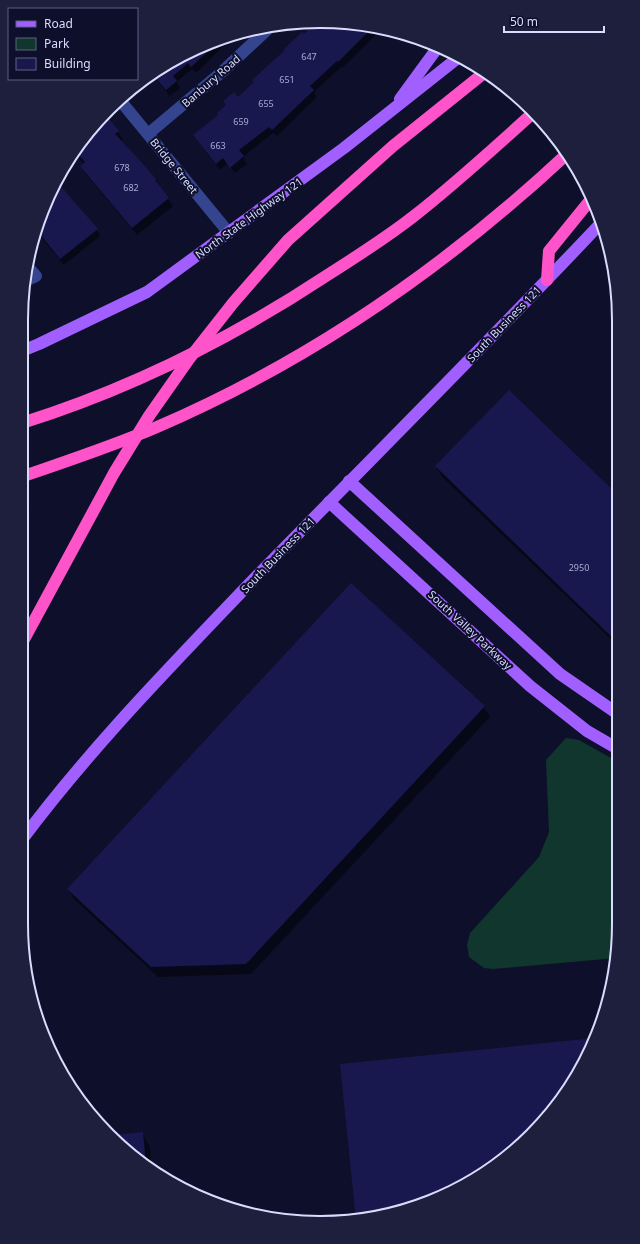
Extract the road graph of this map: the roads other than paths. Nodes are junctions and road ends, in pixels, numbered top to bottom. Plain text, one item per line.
1 (263, 34) edge
2 (435, 51) edge
3 (454, 61) edge
4 (480, 76) edge
5 (123, 104) edge
6 (390, 112) junction
7 (529, 117) edge
8 (148, 134) junction
9 (563, 158) edge
10 (588, 203) edge
11 (597, 227) edge
12 (229, 232) junction
13 (32, 272) edge
14 (31, 278) edge
15 (547, 280) junction
16 (28, 349) edge
17 (28, 421) edge
18 (28, 475) edge
19 (349, 481) junction
20 (329, 502) junction
21 (28, 632) edge
22 (612, 710) edge
23 (612, 746) edge
24 (28, 832) edge

1 - 8 street, Banbury Road
2 - 6 main road
3 - 6 main road, North State Highway 121
4 - 21 highway
5 - 8 street, Bridge Street
6 - 12 main road, North State Highway 121
7 - 17 highway
8 - 12 street, Bridge Street
9 - 18 highway
10 - 15 highway
11 - 15 main road, South Business 121
12 - 16 main road, North State Highway 121
13 - 14 street
15 - 19 main road, South Business 121
19 - 20 main road, South Business 121
19 - 22 main road
20 - 23 main road, South Valley Parkway
20 - 24 main road, South Business 121

